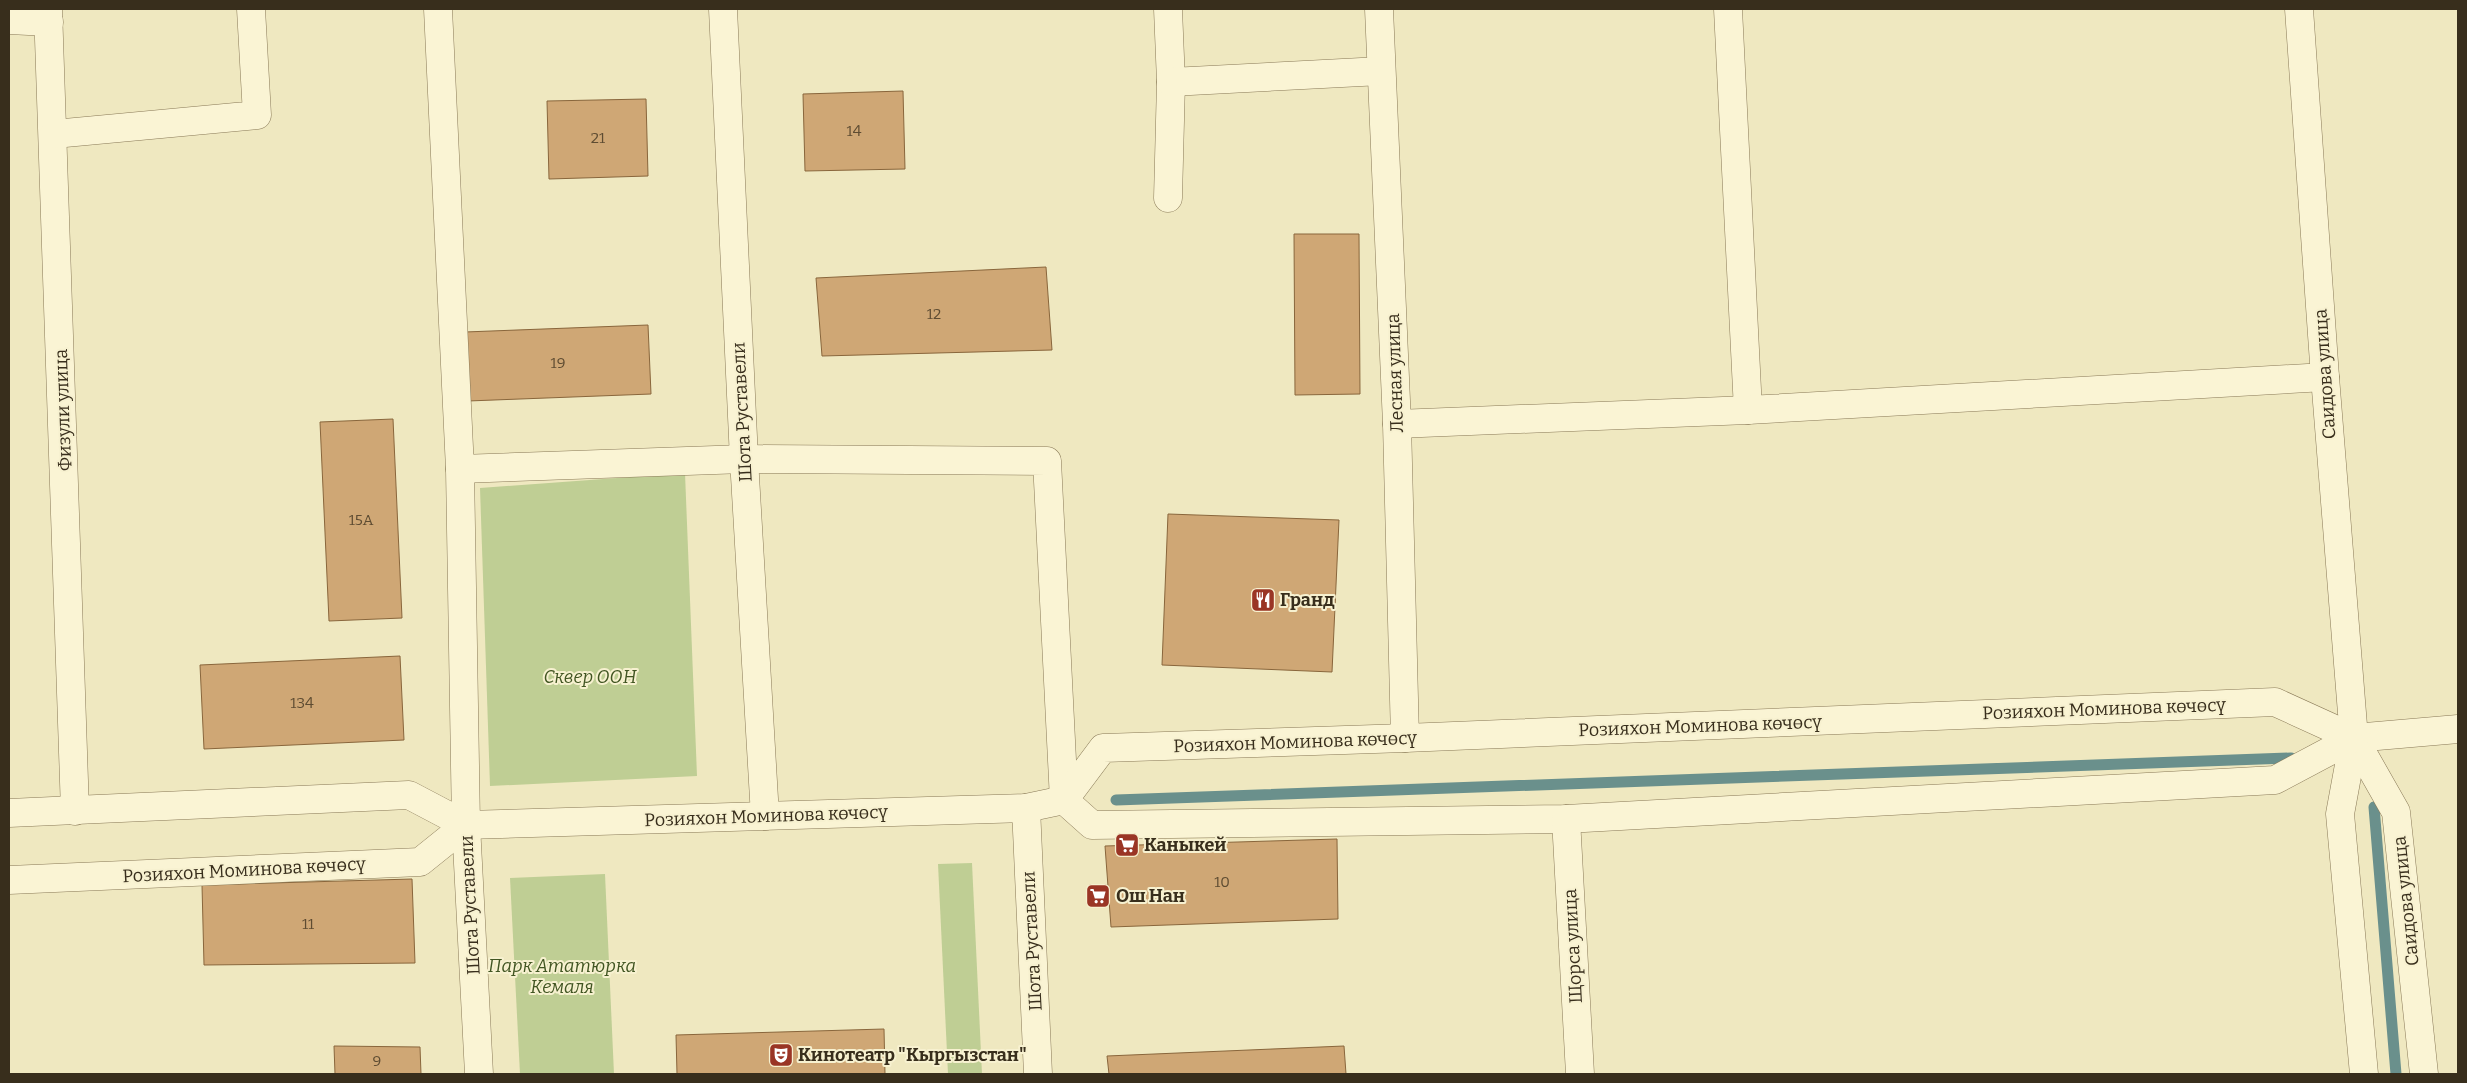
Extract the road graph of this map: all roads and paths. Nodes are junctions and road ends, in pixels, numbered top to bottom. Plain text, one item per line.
1 (250, 9) edge
2 (438, 9) edge
3 (723, 9) edge
4 (1168, 9) edge
5 (1379, 9) edge
6 (1728, 9) edge
7 (2299, 9) edge
8 (48, 15) edge
9 (9, 20) edge
10 (1381, 71) junction
11 (1171, 82) junction
12 (54, 134) junction
13 (1168, 198) dead end
14 (2325, 377) junction
15 (1748, 410) junction
16 (1397, 424) junction
17 (744, 459) junction
18 (460, 469) junction
19 (2458, 729) edge
20 (1405, 738) junction
21 (2354, 738) junction
22 (1064, 800) junction
23 (1026, 808) junction
24 (75, 811) junction
25 (9, 813) edge
26 (765, 816) junction
27 (1566, 819) junction
28 (466, 825) junction
29 (9, 880) edge
30 (479, 1074) edge
31 (1038, 1074) edge
32 (1580, 1074) edge
33 (2364, 1074) edge
34 (2424, 1074) edge

1 - 12 street
2 - 18 street, Шота Руставели
3 - 17 street, Шота Руставели
4 - 11 street
5 - 10 street, Лесная улица
6 - 15 street
7 - 14 street, Саидова улица
8 - 9 street
8 - 12 street, Физули улица
10 - 11 street
10 - 16 street, Лесная улица
11 - 13 street
12 - 24 street, Физули улица
14 - 15 street
14 - 21 street, Саидова улица
15 - 16 street
16 - 20 street, Лесная улица
17 - 18 street
17 - 22 street
17 - 26 street, Шота Руставели
18 - 28 street, Шота Руставели
19 - 21 street, Розияхон Моминова көчөсү
20 - 21 street, Розияхон Моминова көчөсү
20 - 22 street, Розияхон Моминова көчөсү
21 - 27 street, Розияхон Моминова көчөсү
21 - 33 street, Саидова улица
21 - 34 street, Саидова улица
22 - 23 street, Розияхон Моминова көчөсү
22 - 27 street, Розияхон Моминова көчөсү
23 - 26 street, Розияхон Моминова көчөсү
23 - 31 street, Шота Руставели
24 - 25 street, Розияхон Моминова көчөсү
24 - 28 street, Розияхон Моминова көчөсү
26 - 28 street, Розияхон Моминова көчөсү
27 - 32 street, Щорса улица
28 - 29 street, Розияхон Моминова көчөсү
28 - 30 street, Шота Руставели

